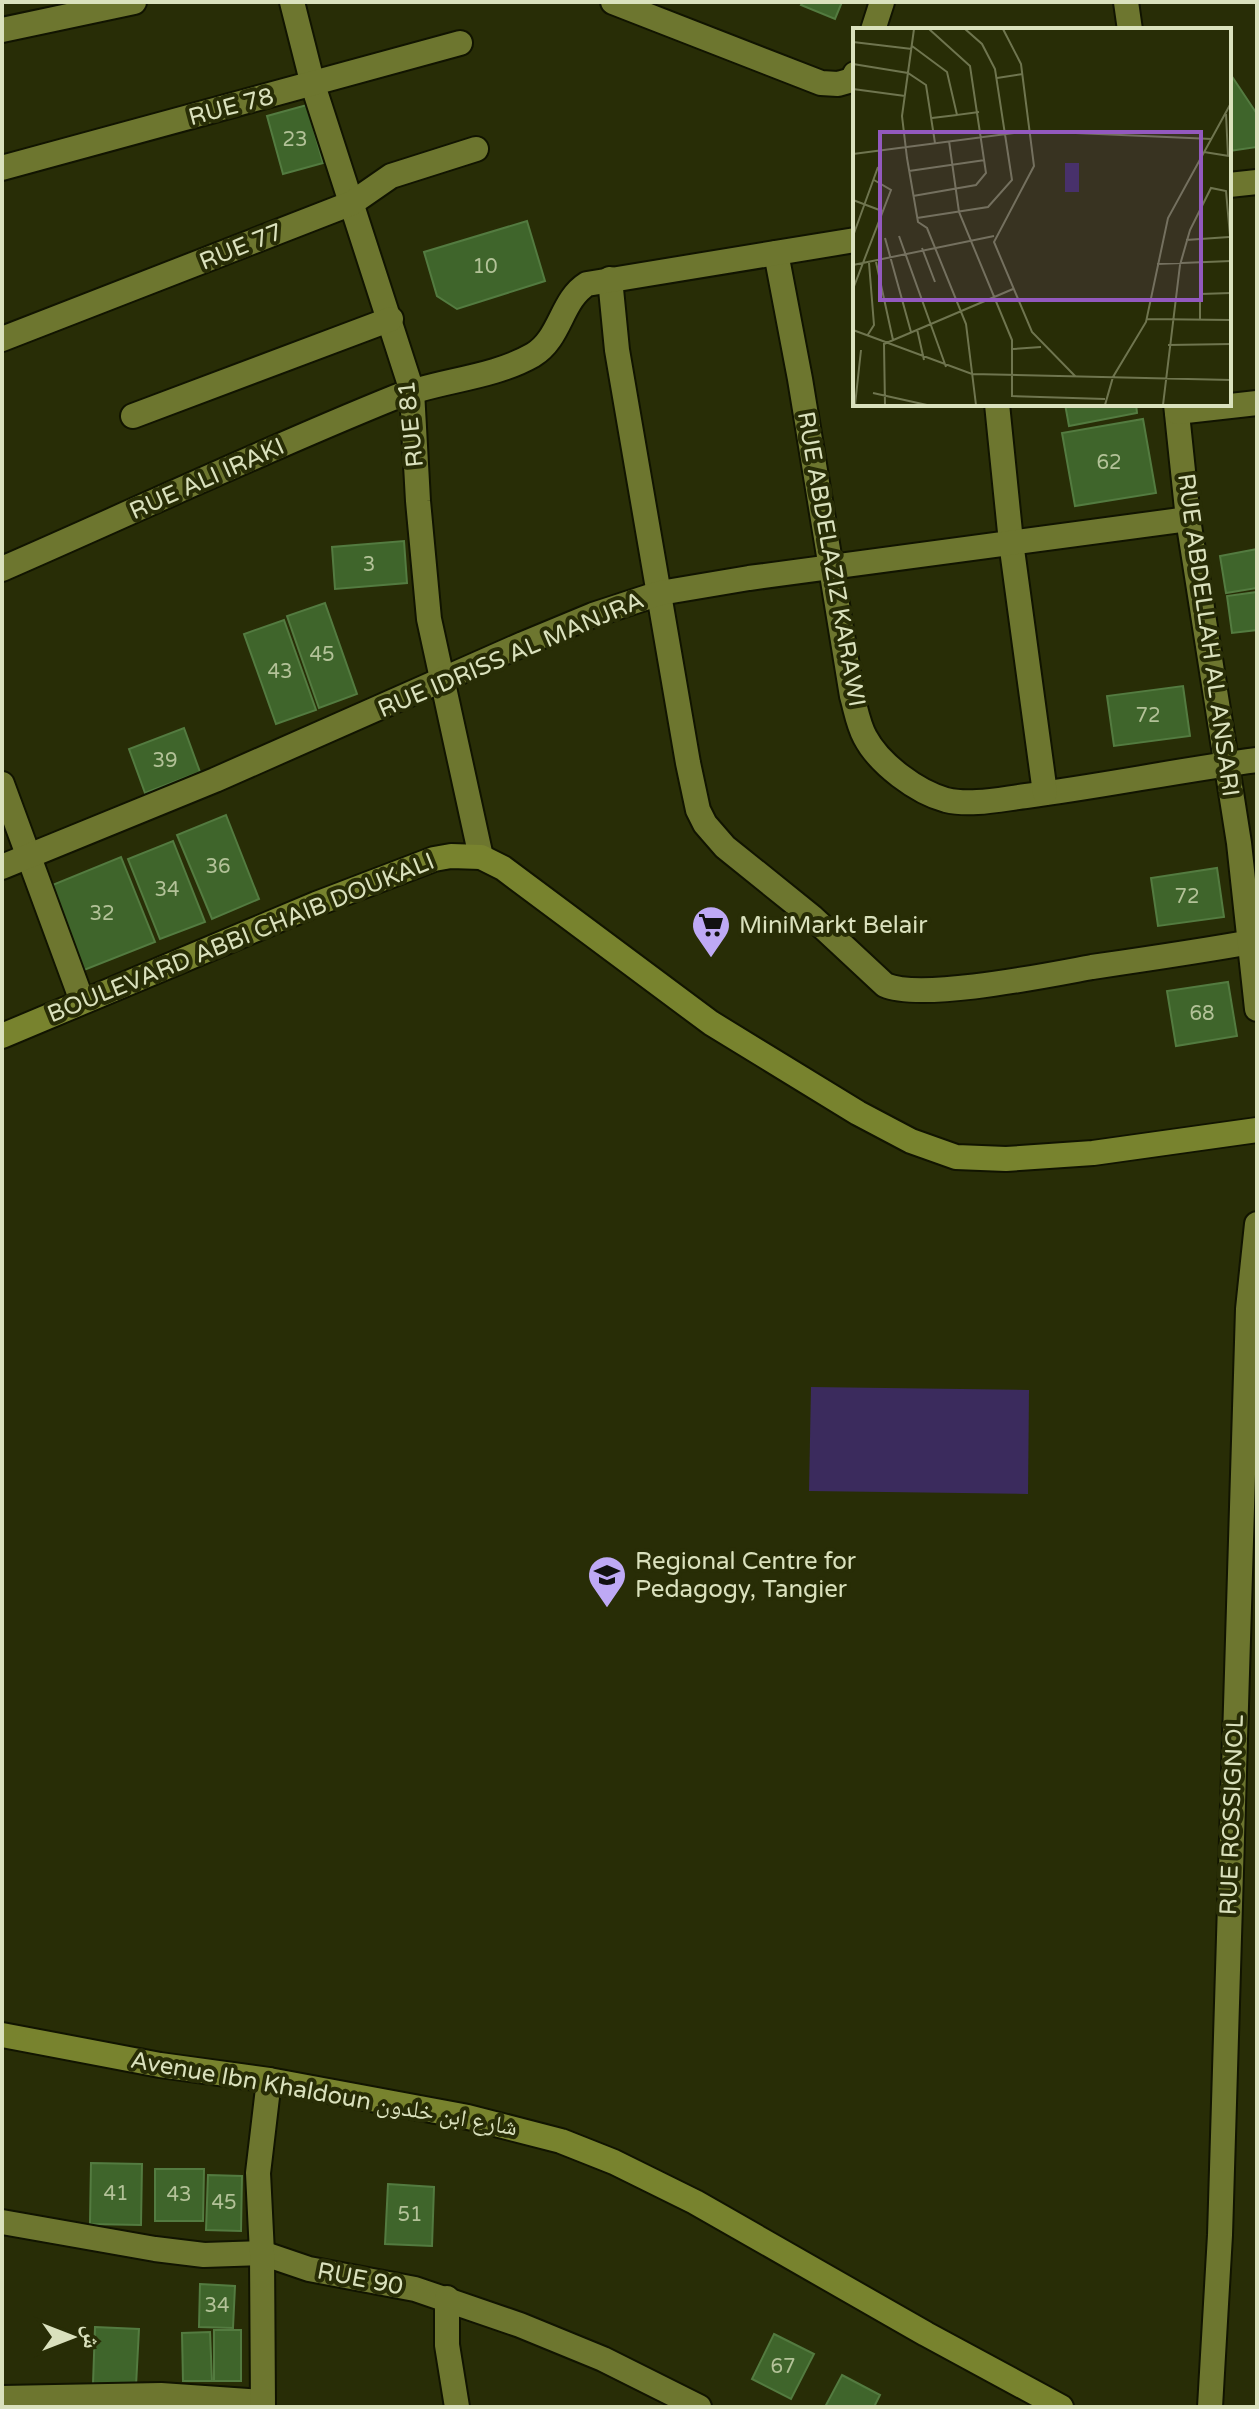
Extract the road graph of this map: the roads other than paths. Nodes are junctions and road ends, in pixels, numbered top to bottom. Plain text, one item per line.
1 (134, 2) edge
2 (292, 2) edge
3 (613, 2) edge
4 (882, 2) edge
5 (1126, 2) edge
6 (666, 12) edge
7 (874, 28) edge
8 (1130, 28) edge
9 (2, 30) edge
10 (460, 43) dead end
11 (853, 78) edge
12 (313, 85) junction
13 (476, 149) dead end
14 (2, 168) edge
15 (1257, 182) edge
16 (1231, 185) edge
17 (352, 203) junction
18 (853, 240) edge
19 (776, 253) junction
20 (610, 279) junction
21 (391, 319) junction
22 (2, 339) edge
23 (412, 391) junction
24 (1257, 403) edge
25 (1231, 405) edge
26 (997, 406) edge
27 (1208, 406) edge
28 (1176, 408) edge
29 (133, 416) dead end
30 (1188, 519) junction
31 (1011, 542) junction
32 (830, 568) junction
33 (2, 569) edge
34 (660, 593) junction
35 (441, 679) junction
36 (1257, 760) edge
37 (1225, 764) junction
38 (2, 784) edge
39 (1045, 793) junction
40 (28, 856) junction
41 (481, 857) junction
42 (2, 867) edge
43 (1254, 942) edge
44 (82, 1001) junction
45 (1257, 1009) edge
46 (2, 1036) edge
47 (1257, 1130) edge
48 (1257, 1224) edge
49 (2, 2035) edge
50 (269, 2080) junction
51 (2, 2222) edge
52 (262, 2253) junction
53 (447, 2298) junction
54 (2, 2398) edge
55 (45, 2402) edge
56 (262, 2404) edge
57 (457, 2407) edge
58 (699, 2407) edge
59 (1061, 2407) edge
60 (1210, 2407) edge

1 - 9 street
2 - 12 street, RUE 81
3 - 6 street
4 - 7 street
5 - 8 street
6 - 11 street
10 - 12 street, RUE 78
12 - 14 street, RUE 78
12 - 17 street, RUE 81
13 - 17 street, RUE 77
15 - 16 street
17 - 21 street, RUE 81
17 - 22 street, RUE 77
18 - 19 street, RUE ALI IRAKI
19 - 20 street, RUE ALI IRAKI
19 - 32 street, RUE ABDELAZIZ KARAWI
20 - 23 street, RUE ALI IRAKI
20 - 34 street
21 - 23 street, RUE 81
21 - 29 street
23 - 33 street, RUE ALI IRAKI
23 - 35 street, RUE 81
24 - 25 street
26 - 31 street
27 - 28 street
28 - 30 street, RUE ABDELLAH AL ANSARI
30 - 31 street, RUE IDRISS AL MANJRA
30 - 37 street, RUE ABDELLAH AL ANSARI
31 - 32 street, RUE IDRISS AL MANJRA
31 - 39 street
32 - 34 street, RUE IDRISS AL MANJRA
32 - 39 street, RUE ABDELAZIZ KARAWI
34 - 35 street, RUE IDRISS AL MANJRA
34 - 43 street
35 - 40 street, RUE IDRISS AL MANJRA
35 - 41 street, RUE 81
36 - 37 street, RUE ABDELAZIZ KARAWI
37 - 39 street, RUE ABDELAZIZ KARAWI
37 - 43 street, RUE ABDELLAH AL ANSARI
38 - 40 street
40 - 42 street, RUE IDRISS AL MANJRA
40 - 44 street
41 - 44 street, BOULEVARD ABBI CHAIB DOUKALI
41 - 47 street
43 - 45 street, RUE ABDELLAH AL ANSARI
44 - 46 street, BOULEVARD ABBI CHAIB DOUKALI
48 - 60 street, RUE ROSSIGNOL
49 - 50 street, Avenue Ibn Khaldoun شارع ابن خلدون
50 - 52 street
50 - 59 street, Avenue Ibn Khaldoun شارع ابن خلدون
51 - 52 street, RUE 90
52 - 53 street, RUE 90
52 - 56 street
53 - 57 street
53 - 58 street, RUE 90
54 - 55 street
55 - 56 street

